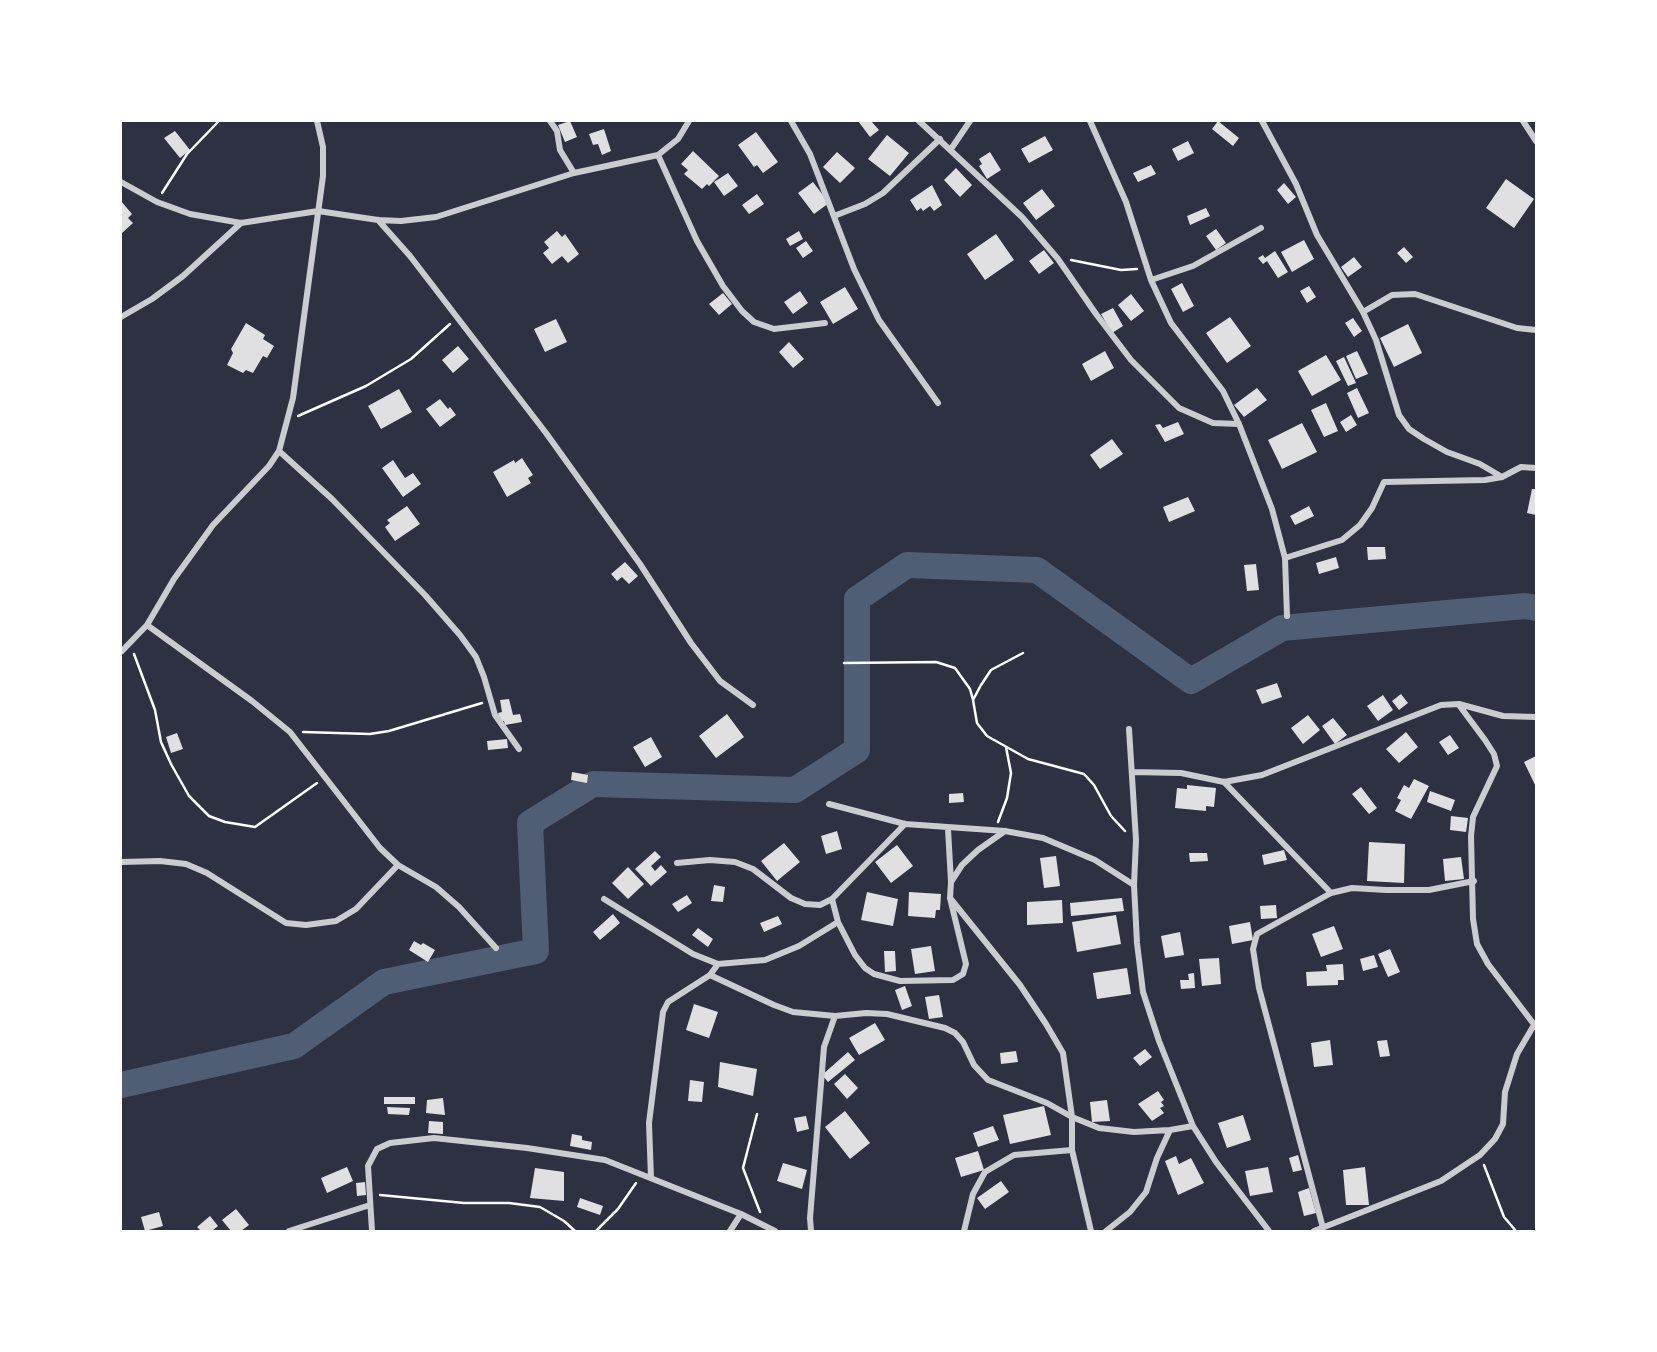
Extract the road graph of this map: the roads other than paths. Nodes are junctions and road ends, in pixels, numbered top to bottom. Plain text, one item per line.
1 (317, 121) edge
2 (550, 121) edge
3 (689, 121) edge
4 (791, 121) edge
5 (919, 121) edge
6 (970, 121) edge
7 (1090, 121) edge
8 (1262, 121) edge
9 (1523, 121) edge
10 (940, 139) junction
11 (1536, 141) edge
12 (951, 149) junction
13 (658, 155) junction
14 (574, 173) junction
15 (121, 182) edge
16 (318, 211) junction
17 (834, 216) junction
18 (378, 220) junction
19 (241, 223) junction
20 (1261, 228) dead end
21 (1151, 280) junction
22 (1363, 312) junction
23 (121, 317) edge
24 (825, 323) dead end
25 (1536, 330) edge
26 (938, 403) dead end
27 (1239, 424) junction
28 (279, 451) junction
29 (1536, 468) edge
30 (1502, 477) junction
31 (1285, 558) junction
32 (1287, 616) dead end
33 (147, 625) junction
34 (121, 652) edge
35 (1459, 704) junction
36 (753, 705) dead end
37 (1536, 717) edge
38 (1129, 729) dead end
39 (519, 749) dead end
40 (1132, 772) junction
41 (1224, 782) junction
42 (829, 804) dead end
43 (905, 824) junction
44 (948, 829) junction
45 (1006, 831) junction
46 (121, 862) edge
47 (677, 863) dead end
48 (398, 865) junction
49 (1474, 881) junction
50 (951, 882) junction
51 (1134, 885) junction
52 (1331, 892) junction
53 (950, 898) junction
54 (604, 899) dead end
55 (832, 899) junction
56 (838, 922) junction
57 (496, 948) dead end
58 (718, 964) junction
59 (710, 975) junction
60 (835, 1016) junction
61 (1535, 1026) edge
62 (1072, 1118) junction
63 (1193, 1126) junction
64 (1170, 1130) junction
65 (1072, 1150) junction
66 (651, 1178) junction
67 (370, 1205) junction
68 (741, 1214) junction
69 (1323, 1227) junction
70 (289, 1231) edge
71 (372, 1231) edge
72 (730, 1231) edge
73 (775, 1231) edge
74 (811, 1231) edge
75 (964, 1231) edge
76 (1091, 1231) edge
77 (1106, 1231) edge
78 (1269, 1231) edge
79 (1314, 1231) edge

1 - 16 street
2 - 14 street
3 - 13 street
4 - 17 street
5 - 10 street
6 - 12 street
7 - 21 street
8 - 22 street
9 - 11 street
10 - 12 street
10 - 17 street
12 - 27 street
13 - 14 street
13 - 24 street
14 - 18 street
15 - 19 street
16 - 18 street
16 - 19 street
16 - 28 street
17 - 26 street
18 - 36 street
19 - 23 street
20 - 21 street
21 - 27 street
22 - 25 street
22 - 30 street
27 - 31 street
28 - 33 street
28 - 39 street
29 - 30 street
30 - 31 street
31 - 32 street
33 - 34 street
33 - 48 street
35 - 37 street
35 - 41 street
35 - 49 street
38 - 40 street
40 - 41 street
40 - 51 street
41 - 52 street
42 - 43 street
43 - 44 street
43 - 55 street
44 - 45 street
44 - 50 street
45 - 50 street
45 - 51 street
46 - 48 street
47 - 55 street
48 - 57 street
49 - 52 street
49 - 61 street
50 - 53 street
51 - 63 street
52 - 69 street
53 - 56 street
53 - 62 street
54 - 58 street
55 - 56 street
56 - 58 street
58 - 59 street
59 - 60 street
59 - 66 street
60 - 62 street
60 - 74 street
61 - 69 street
62 - 64 street
62 - 65 street
63 - 64 street
63 - 78 street
64 - 77 street
65 - 75 street
65 - 76 street
66 - 67 street
66 - 68 street
67 - 70 street
67 - 71 street
68 - 72 street
68 - 73 street
69 - 79 street

